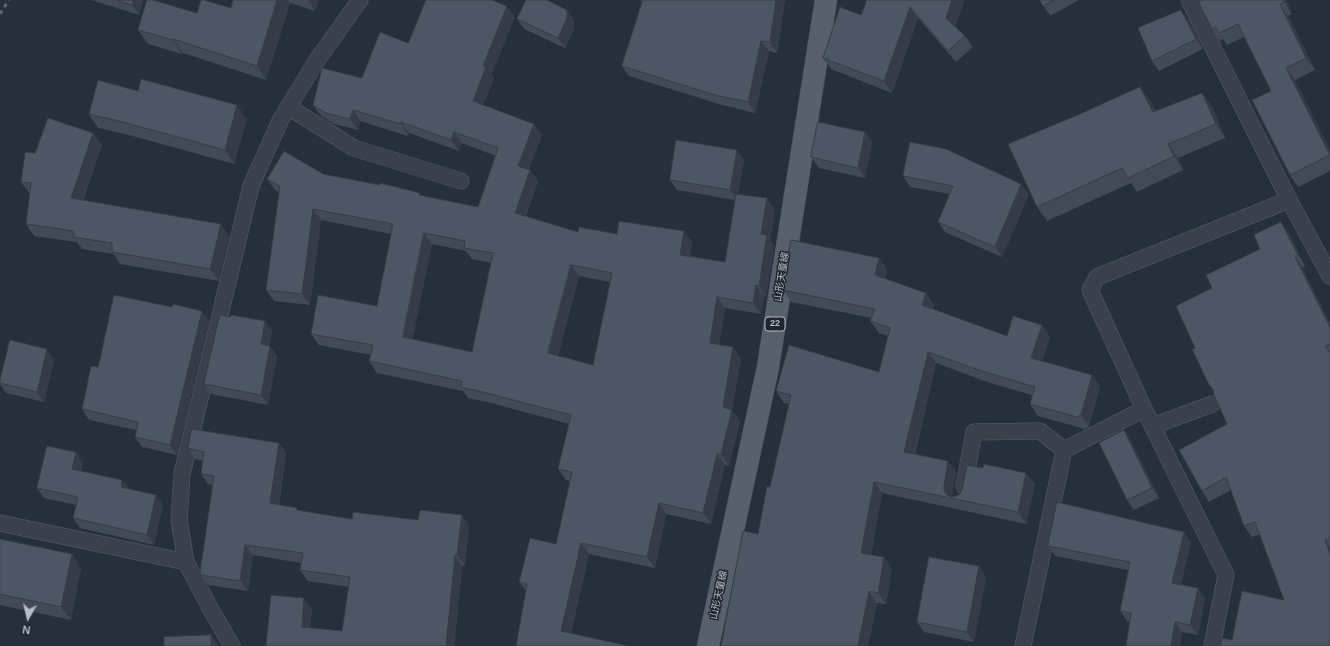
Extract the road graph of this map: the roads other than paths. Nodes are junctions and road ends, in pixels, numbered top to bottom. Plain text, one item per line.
1 (360, 0) edge
2 (826, 0) edge
3 (1189, 0) edge
4 (288, 107) junction
5 (461, 181) dead end
6 (1289, 200) junction
7 (1330, 276) edge
8 (1212, 404) edge
9 (1144, 409) junction
10 (1153, 426) junction
11 (1064, 450) junction
12 (961, 499) edge
13 (0, 523) edge
14 (186, 562) junction
15 (232, 646) edge
16 (708, 646) edge
17 (1023, 646) edge
18 (1212, 646) edge

1 - 4 lane
2 - 16 main road, 山形天童線 / 22
3 - 6 lane
4 - 5 lane
4 - 14 lane
6 - 7 lane
6 - 9 lane
8 - 10 lane
9 - 10 lane
9 - 11 lane
10 - 18 lane
11 - 12 lane
11 - 17 lane
13 - 14 lane
14 - 15 lane

